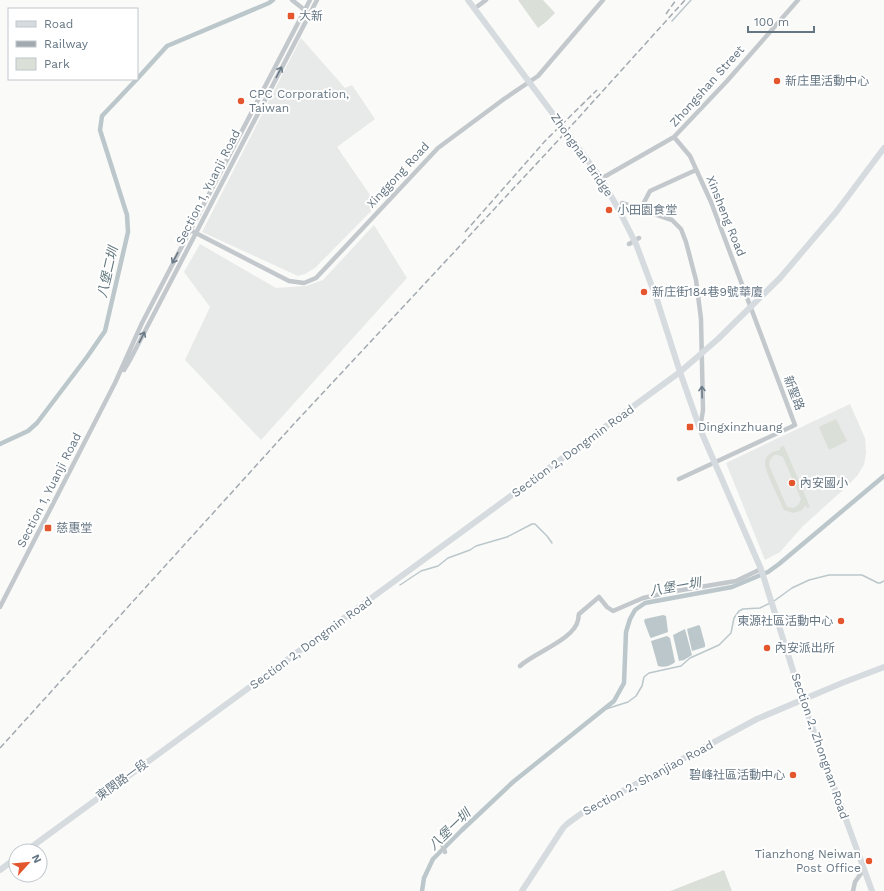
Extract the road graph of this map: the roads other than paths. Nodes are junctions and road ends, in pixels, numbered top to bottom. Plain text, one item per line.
1 (292, 0) edge
2 (310, 0) edge
3 (317, 0) edge
4 (468, 0) edge
5 (486, 0) edge
6 (603, 0) edge
7 (798, 0) edge
8 (478, 6) dead end
9 (304, 10) junction
10 (309, 14) junction
11 (259, 98) junction
12 (264, 100) junction
13 (674, 137) junction
14 (884, 148) edge
15 (696, 170) junction
16 (597, 181) dead end
17 (622, 203) dead end
18 (640, 210) junction
19 (190, 230) junction
20 (195, 233) junction
21 (639, 238) dead end
22 (629, 244) dead end
23 (751, 307) junction
24 (701, 354) junction
25 (680, 372) junction
26 (115, 383) junction
27 (700, 429) junction
28 (715, 462) junction
29 (679, 479) dead end
30 (761, 569) junction
31 (0, 607) edge
32 (520, 666) dead end
33 (884, 667) edge
34 (802, 699) junction
35 (219, 710) joint
36 (37, 843) edge
37 (442, 844) dead end
38 (445, 852) dead end
39 (864, 869) junction
40 (522, 891) edge
41 (853, 891) edge
42 (872, 891) edge

1 - 9 street
2 - 9 street, Section 1, Yuanji Road
3 - 10 street, Section 1, Yuanji Road
4 - 25 main road, Zhongnan Bridge
5 - 8 street
6 - 20 street, Xinggong Road
7 - 13 street, Zhongshan Street
9 - 10 street
9 - 11 street, Section 1, Yuanji Road
12 -> 10 street, Section 1, Yuanji Road
11 - 12 street
11 - 19 street, Section 1, Yuanji Road
12 - 20 street, Section 1, Yuanji Road
13 - 15 street, Xinsheng Road
13 - 16 street, Zhongshan Street
14 - 23 main road, Section 2, Dongmin Road
15 - 18 street
15 - 23 street, Xinsheng Road
17 - 18 street
18 - 24 street
19 - 20 street, Xinggong Road
19 -> 26 street, Section 1, Yuanji Road
26 -> 20 street, Section 1, Yuanji Road
21 - 22 street
23 - 24 main road, Section 2, Dongmin Road
23 - 28 street, 新聖路
24 - 25 main road, Section 2, Dongmin Road
27 -> 24 street
25 - 27 main road, Zhongnan Bridge
25 - 35 main road, Section 2, Dongmin Road
26 - 31 street, Section 1, Yuanji Road
27 - 28 main road, Zhongnan Bridge
28 - 29 street
28 - 30 main road, Section 2, Zhongnan Road
30 - 32 street
30 - 34 main road, Section 2, Zhongnan Road
33 - 34 main road, Section 2, Shanjiao Road
34 - 39 main road, Section 2, Zhongnan Road
34 - 40 main road, Section 2, Shanjiao Road
35 - 36 main road, 東閔路一段
37 - 38 street
39 - 41 street
39 - 42 main road, Section 2, Zhongnan Road

